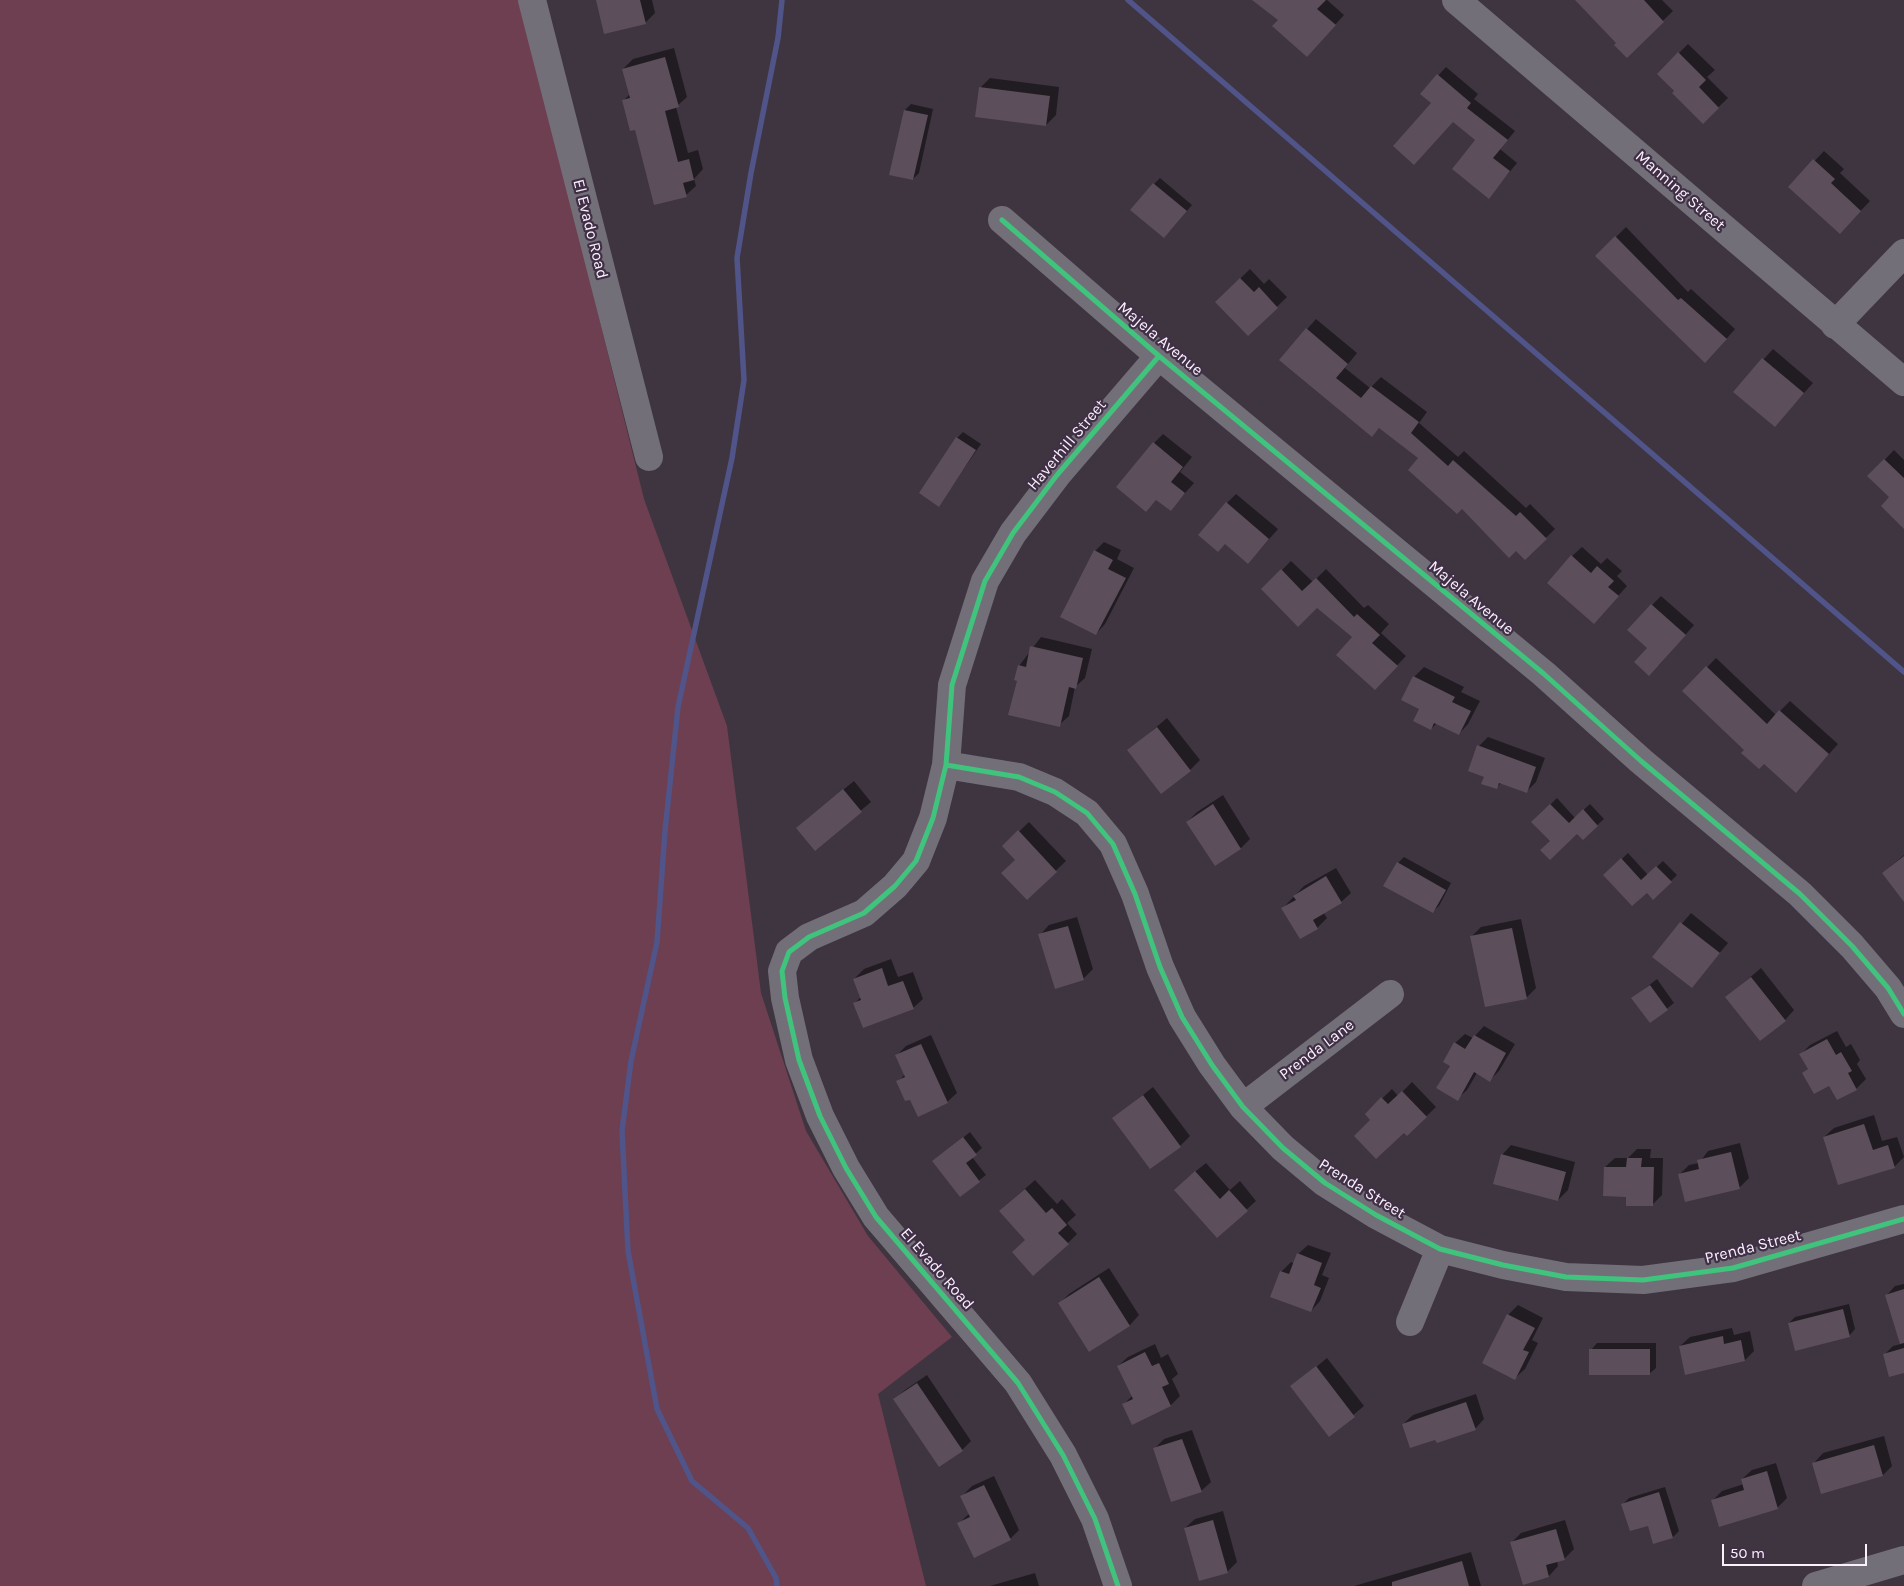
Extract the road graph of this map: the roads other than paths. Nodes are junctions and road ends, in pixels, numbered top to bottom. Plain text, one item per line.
1 (532, 0) edge
2 (1456, 0) edge
3 (1002, 220) dead end
4 (1904, 253) edge
5 (1835, 325) junction
6 (1159, 356) junction
7 (1904, 382) edge
8 (649, 457) dead end
9 (946, 765) junction
10 (789, 952) joint
11 (1390, 994) dead end
12 (1904, 1014) edge
13 (1244, 1106) junction
14 (1904, 1219) edge
15 (1440, 1249) junction
16 (1410, 1322) dead end
17 (1904, 1560) edge
18 (1118, 1586) edge
19 (1816, 1586) edge

1 - 8 street, El Evado Road
2 - 5 street, Manning Street
3 - 6 street, Majela Avenue
4 - 5 street
5 - 7 street, Manning Street
6 - 9 street, Haverhill Street
6 - 12 street, Majela Avenue
9 - 10 street, Haverhill Street
9 - 13 street, Prenda Street
10 - 18 street, El Evado Road
11 - 13 street, Prenda Lane
13 - 15 street, Prenda Street
14 - 15 street, Prenda Street
15 - 16 street
17 - 19 street

